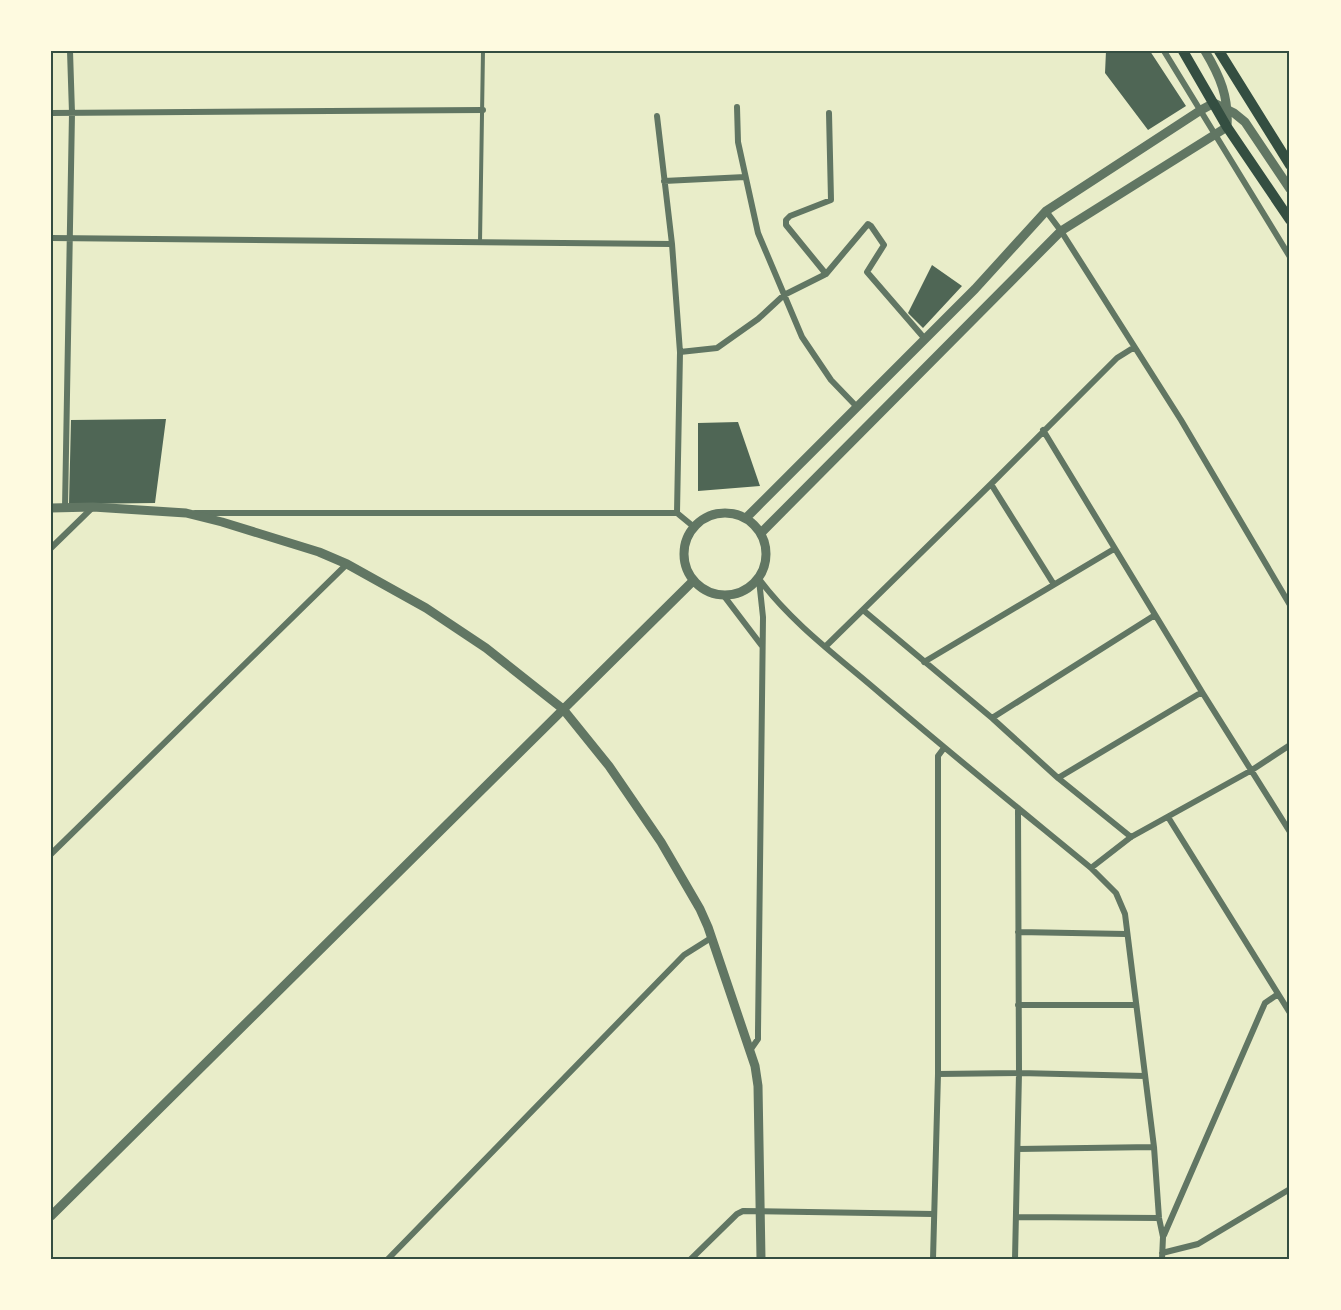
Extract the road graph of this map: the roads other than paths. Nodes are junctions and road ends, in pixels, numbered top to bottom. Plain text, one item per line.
1 (70, 51) edge
2 (483, 51) edge
3 (1164, 51) edge
4 (1183, 51) edge
5 (1205, 51) edge
6 (1219, 51) edge
7 (1214, 103) junction
8 (737, 107) dead end
9 (483, 110) junction
10 (1201, 110) junction
11 (1228, 110) junction
12 (829, 112) dead end
13 (51, 113) edge
14 (72, 113) junction
15 (657, 116) dead end
16 (1227, 127) junction
17 (1216, 134) junction
18 (1290, 165) edge
19 (745, 177) junction
20 (664, 181) junction
21 (1290, 189) edge
22 (1046, 211) junction
23 (1290, 220) edge
24 (1061, 231) junction
25 (51, 238) edge
26 (69, 239) junction
27 (480, 243) junction
28 (672, 244) junction
29 (1290, 256) edge
30 (826, 274) junction
31 (784, 295) junction
32 (925, 339) junction
33 (1133, 348) junction
34 (680, 352) junction
35 (857, 407) junction
36 (1043, 430) junction
37 (991, 484) junction
38 (93, 507) junction
39 (51, 508) edge
40 (65, 508) junction
41 (186, 513) junction
42 (677, 513) junction
43 (746, 518) junction
44 (694, 527) junction
45 (761, 533) junction
46 (51, 548) edge
47 (1114, 549) junction
48 (347, 564) junction
49 (759, 579) junction
50 (693, 581) junction
51 (1053, 583) junction
52 (724, 596) junction
53 (1290, 605) edge
54 (863, 610) junction
55 (1155, 615) junction
56 (762, 646) junction
57 (825, 647) junction
58 (924, 662) junction
59 (1202, 692) junction
60 (563, 709) junction
61 (992, 718) junction
62 (1290, 745) edge
63 (944, 748) junction
64 (1252, 770) junction
65 (1058, 778) junction
66 (1018, 808) junction
67 (1168, 817) junction
68 (1290, 832) edge
69 (1131, 837) junction
70 (51, 854) edge
71 (1091, 868) junction
72 (1018, 932) junction
73 (1126, 934) junction
74 (711, 938) junction
75 (1278, 994) junction
76 (1018, 1005) junction
77 (1135, 1005) junction
78 (1290, 1013) edge
79 (751, 1049) junction
80 (1019, 1073) junction
81 (938, 1074) junction
82 (1145, 1076) junction
83 (1154, 1147) junction
84 (1018, 1149) junction
85 (1290, 1189) edge
86 (761, 1211) junction
87 (933, 1214) junction
88 (51, 1216) edge
89 (1016, 1217) junction
90 (1159, 1218) junction
91 (1163, 1237) junction
92 (1162, 1256) edge
93 (388, 1259) edge
94 (691, 1259) edge
95 (761, 1259) edge
96 (933, 1259) edge
97 (1015, 1259) edge

1 - 14 street
2 - 9 lane
3 - 10 street
4 - 7 main road
5 - 11 street
6 - 18 main road
7 - 10 street
7 - 11 street
7 - 16 main road
8 - 19 street
9 - 14 street
9 - 27 lane
10 - 17 street
10 - 22 street
11 - 16 street
11 - 21 street
12 - 30 street
13 - 14 street
14 - 26 street
15 - 20 street
16 - 17 street
16 - 23 main road
17 - 24 street
17 - 29 street
19 - 20 street
19 - 31 street
20 - 28 street
22 - 24 street
22 - 32 street
24 - 33 street
24 - 45 street
25 - 26 street
26 - 27 street
26 - 40 street
27 - 28 street
28 - 34 street
30 - 31 street
30 - 32 street
31 - 34 street
31 - 35 street
32 - 35 street
33 - 36 street
33 - 53 street
34 - 42 street
35 - 43 street
36 - 37 street
36 - 47 street
37 - 51 street
37 - 54 street
38 - 40 street
38 - 41 street
38 - 46 street
39 - 40 street
41 - 42 street
41 - 48 street
42 - 44 street
43 - 44 street
43 - 45 street
44 - 50 street
45 - 49 street
47 - 51 street
47 - 55 street
48 - 60 street
48 - 70 street
49 - 52 street
49 - 56 street
49 - 57 street
50 - 52 street
50 - 60 street
51 - 58 street
52 - 56 street
54 - 57 street
54 - 58 street
55 - 59 street
55 - 61 street
56 - 79 street
57 - 63 street
58 - 61 street
59 - 64 street
59 - 65 street
60 - 74 street
60 - 88 street
61 - 65 street
62 - 64 street
63 - 66 street
63 - 81 street
64 - 67 street
64 - 68 street
65 - 69 street
66 - 71 street
66 - 72 street
67 - 69 street
67 - 75 street
69 - 71 street
71 - 73 street
72 - 73 street
72 - 76 street
73 - 77 street
74 - 79 street
74 - 93 street
75 - 78 street
75 - 91 street
76 - 77 street
76 - 80 street
77 - 82 street
79 - 86 street
80 - 81 street
80 - 82 street
80 - 84 street
81 - 87 street
82 - 83 street
83 - 84 street
83 - 90 street
84 - 89 street
85 - 92 street
86 - 87 street
86 - 94 street
86 - 95 street
87 - 96 street
89 - 90 street
89 - 97 street
90 - 91 street
91 - 92 street

